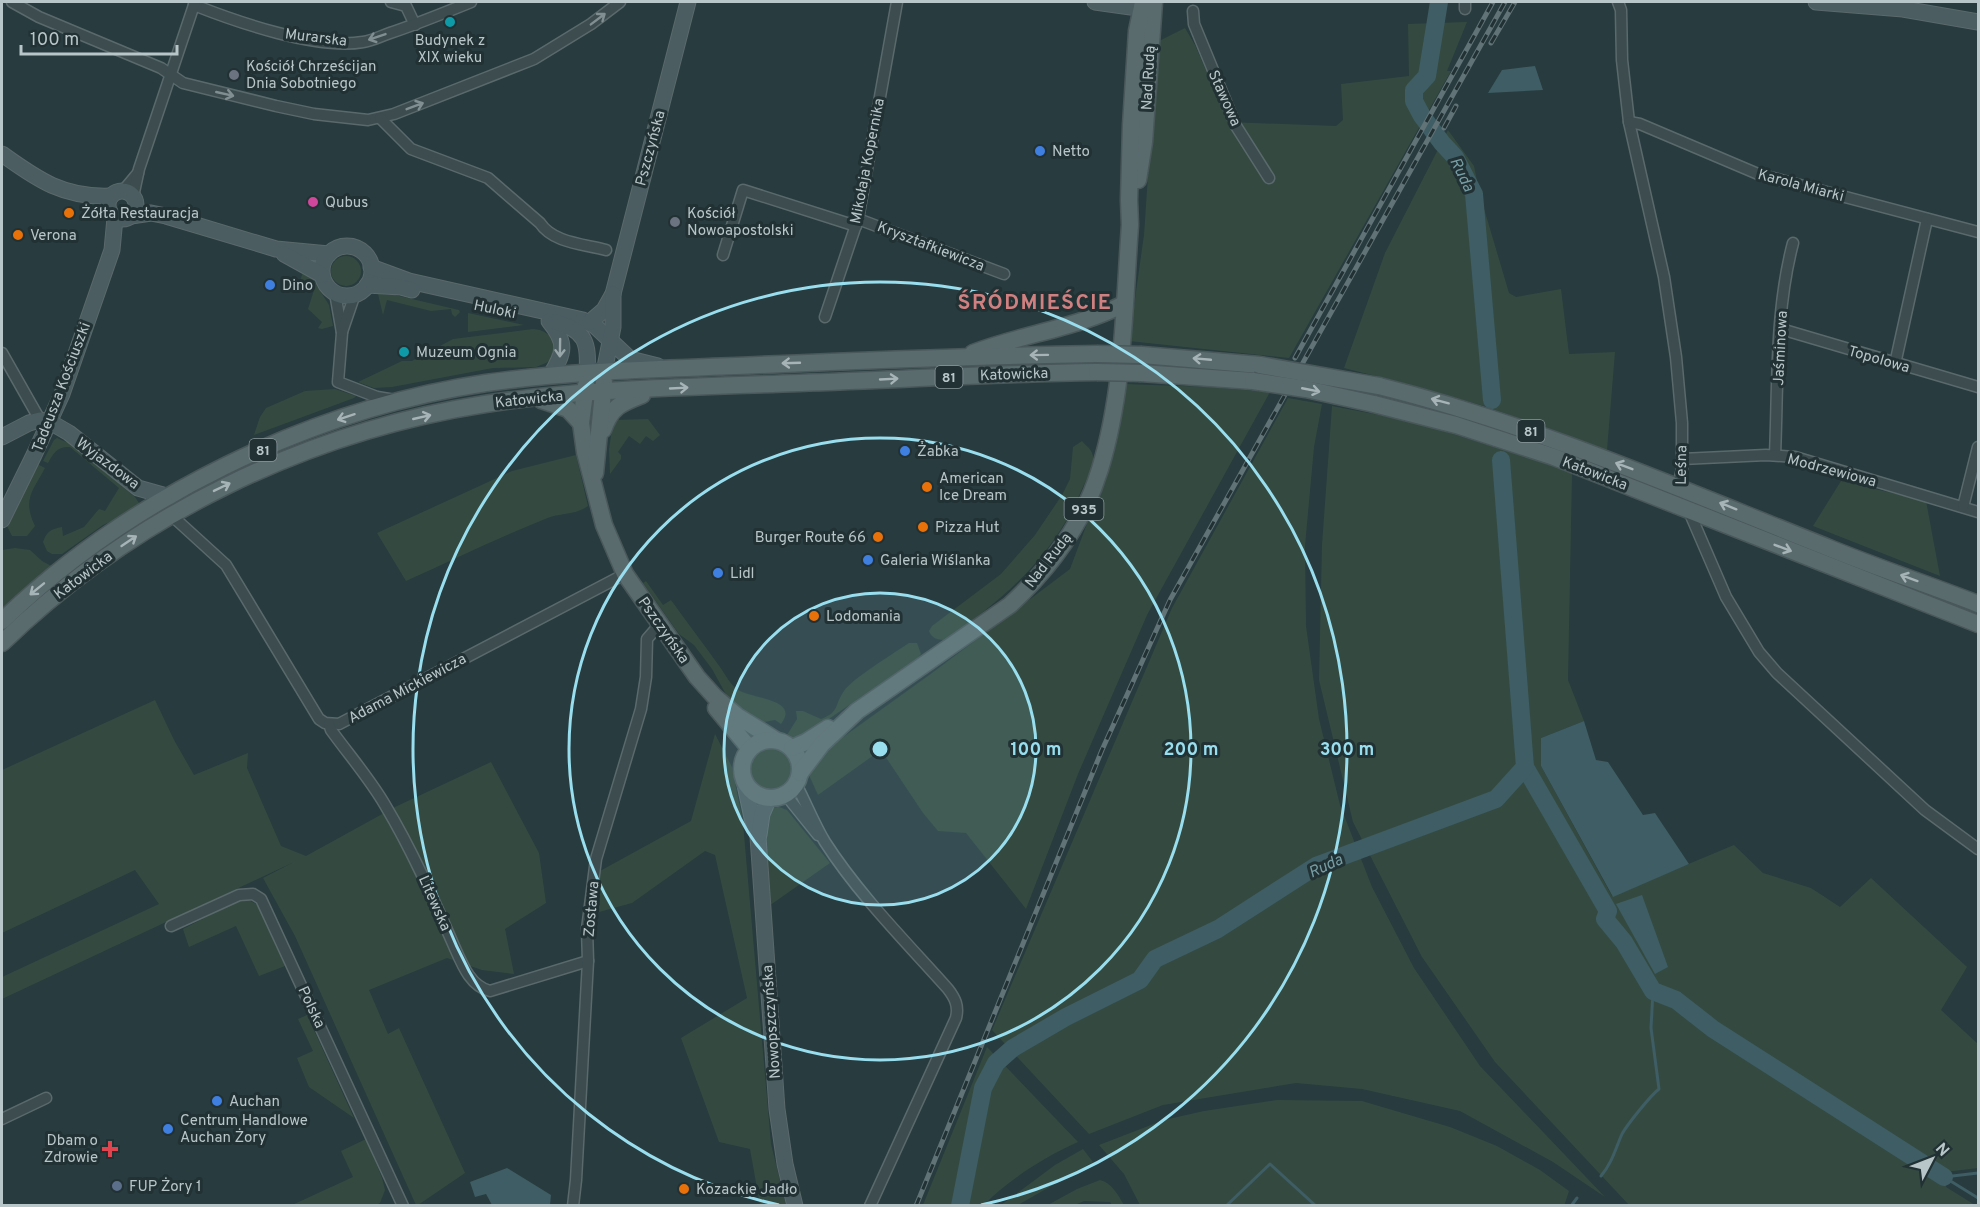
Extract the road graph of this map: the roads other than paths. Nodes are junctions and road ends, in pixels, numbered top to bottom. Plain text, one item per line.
1 (12, 2) edge
2 (391, 2) edge
3 (471, 2) edge
4 (620, 2) edge
5 (688, 2) edge
6 (897, 2) edge
7 (1095, 2) edge
8 (1816, 2) edge
9 (194, 3) edge
10 (1619, 3) edge
11 (407, 4) edge
12 (1148, 6) edge
13 (1193, 11) dead end
14 (1978, 22) edge
15 (415, 25) junction
16 (170, 75) junction
17 (380, 118) junction
18 (1629, 122) junction
19 (2, 154) edge
20 (1269, 178) dead end
21 (123, 206) junction
22 (1927, 219) junction
23 (857, 222) junction
24 (1978, 232) edge
25 (1793, 243) dead end
26 (276, 249) junction
27 (606, 250) dead end
28 (329, 254) junction
29 (723, 255) dead end
30 (371, 267) junction
31 (1004, 274) dead end
32 (322, 275) junction
33 (361, 290) junction
34 (335, 293) junction
35 (613, 294) junction
36 (1124, 304) junction
37 (825, 316) dead end
38 (549, 321) junction
39 (590, 322) junction
40 (1780, 329) junction
41 (342, 333) junction
42 (610, 340) junction
43 (2, 352) edge
44 (961, 357) junction
45 (1895, 364) junction
46 (670, 368) junction
47 (596, 372) junction
48 (550, 375) junction
49 (1978, 387) edge
50 (656, 389) junction
51 (603, 392) junction
52 (584, 393) junction
53 (531, 398) junction
54 (402, 401) junction
55 (45, 421) junction
56 (581, 423) junction
57 (2, 437) edge
58 (598, 442) junction
59 (1978, 447) edge
60 (1775, 455) junction
61 (1682, 459) junction
62 (594, 482) junction
63 (1678, 487) junction
64 (170, 497) junction
65 (1963, 507) junction
66 (1689, 511) junction
67 (1978, 512) edge
68 (171, 514) junction
69 (2, 520) edge
70 (625, 574) junction
71 (1978, 604) edge
72 (2, 621) edge
73 (660, 624) junction
74 (1978, 624) edge
75 (2, 643) edge
76 (697, 677) junction
77 (857, 711) junction
78 (329, 723) junction
79 (774, 739) junction
80 (792, 748) junction
81 (750, 749) junction
82 (744, 780) junction
83 (787, 787) junction
84 (758, 837) junction
85 (1978, 849) edge
86 (171, 926) dead end
87 (588, 961) junction
88 (46, 1098) dead end
89 (2, 1119) edge
90 (399, 1204) edge
91 (573, 1206) edge
92 (795, 1206) edge
93 (870, 1206) edge

1 - 16 street
2 - 11 street
3 - 15 street, Murarska
17 -> 4 street
5 - 35 street, Pszczyńska
6 - 23 street, Mikołaja Kopernika
7 - 12 street
8 - 14 street
15 -> 9 street, Murarska
9 - 16 street
10 - 18 street, Leśna
11 - 15 street
12 - 36 main road, Nad Rudą / 935
13 - 20 street, Stawowa
16 -> 17 street
16 - 21 street
17 - 27 street
18 - 22 street, Karola Miarki
18 - 61 street, Leśna
19 - 21 street
21 - 26 street
21 - 55 street, Tadeusza Kościuszki
22 - 24 street, Karola Miarki
22 - 45 street
23 - 29 street, Krysztafkiewicza
23 - 31 street, Krysztafkiewicza
23 - 37 street, Mikołaja Kopernika
25 - 40 street, Jaśminowa
26 - 28 street
26 - 32 street
28 - 30 street
28 - 32 street
30 - 33 street
30 - 39 street, Huloki
32 - 34 street
33 - 34 street
33 - 38 street, Huloki
33 - 41 street
34 - 41 street
35 - 39 street, Pszczyńska
35 - 42 street, Pszczyńska
36 - 44 main road
36 - 77 main road, Nad Rudą / 935
38 - 47 street, Huloki
38 -> 48 street
39 - 42 street, Huloki
40 - 45 street, Topolowa
40 - 60 street, Jaśminowa
41 - 54 street
42 - 46 street, Huloki
42 - 47 street, Pszczyńska
43 - 55 street
44 -> 46 main road, Katowicka / 81
63 -> 44 main road, Katowicka / 81, bridge
45 - 49 street, Topolowa
46 - 47 main road, Katowicka / 81
47 - 48 main road, Katowicka / 81
47 - 51 main road, Pszczyńska
47 - 52 main road, Pszczyńska
48 - 54 main road, Katowicka / 81
50 - 51 main road, Katowicka / 81
50 - 58 main road
50 -> 66 main road, Katowicka / 81, bridge
51 - 52 main road, Katowicka / 81
51 - 58 main road, Pszczyńska
52 - 53 main road, Katowicka / 81
52 - 56 main road, Pszczyńska
53 - 56 main road
68 -> 53 main road, Katowicka / 81
54 -> 64 main road, Katowicka / 81
55 - 57 street
55 - 64 street, Wyjazdowa
55 - 69 street, Tadeusza Kościuszki
56 - 62 main road, Pszczyńska
58 - 62 main road, Pszczyńska
59 - 65 street
60 - 61 street, Modrzewiowa
60 - 65 street, Modrzewiowa
61 - 63 street, Leśna
62 - 70 main road, Pszczyńska
63 - 66 street, Leśna
71 -> 63 main road, Katowicka / 81
64 -> 72 main road, Katowicka / 81
65 - 67 street, Modrzewiowa
66 -> 74 main road, Katowicka / 81
66 - 85 street, Leśna
75 -> 68 main road, Katowicka / 81
68 - 78 street, Adama Mickiewicza
70 - 73 main road, Pszczyńska
70 - 78 street, Adama Mickiewicza
73 - 76 main road, Pszczyńska
73 - 87 street, Zostawa
76 - 79 main road, Pszczyńska
76 - 81 main road, Pszczyńska
77 - 80 main road, Nad Rudą / 935
77 - 83 main road, Nad Rudą / 935
78 - 87 street, Litewska
79 - 80 main road
79 - 81 main road
80 - 83 main road
81 - 82 main road, 935
82 - 83 main road
82 - 84 street, Nowopszczyńska / 935
83 - 84 street, Nowopszczyńska / 935
83 - 93 street
84 - 92 street, Nowopszczyńska / 935
86 - 90 street, Polska
87 - 91 street, Zostawa
88 - 89 street

